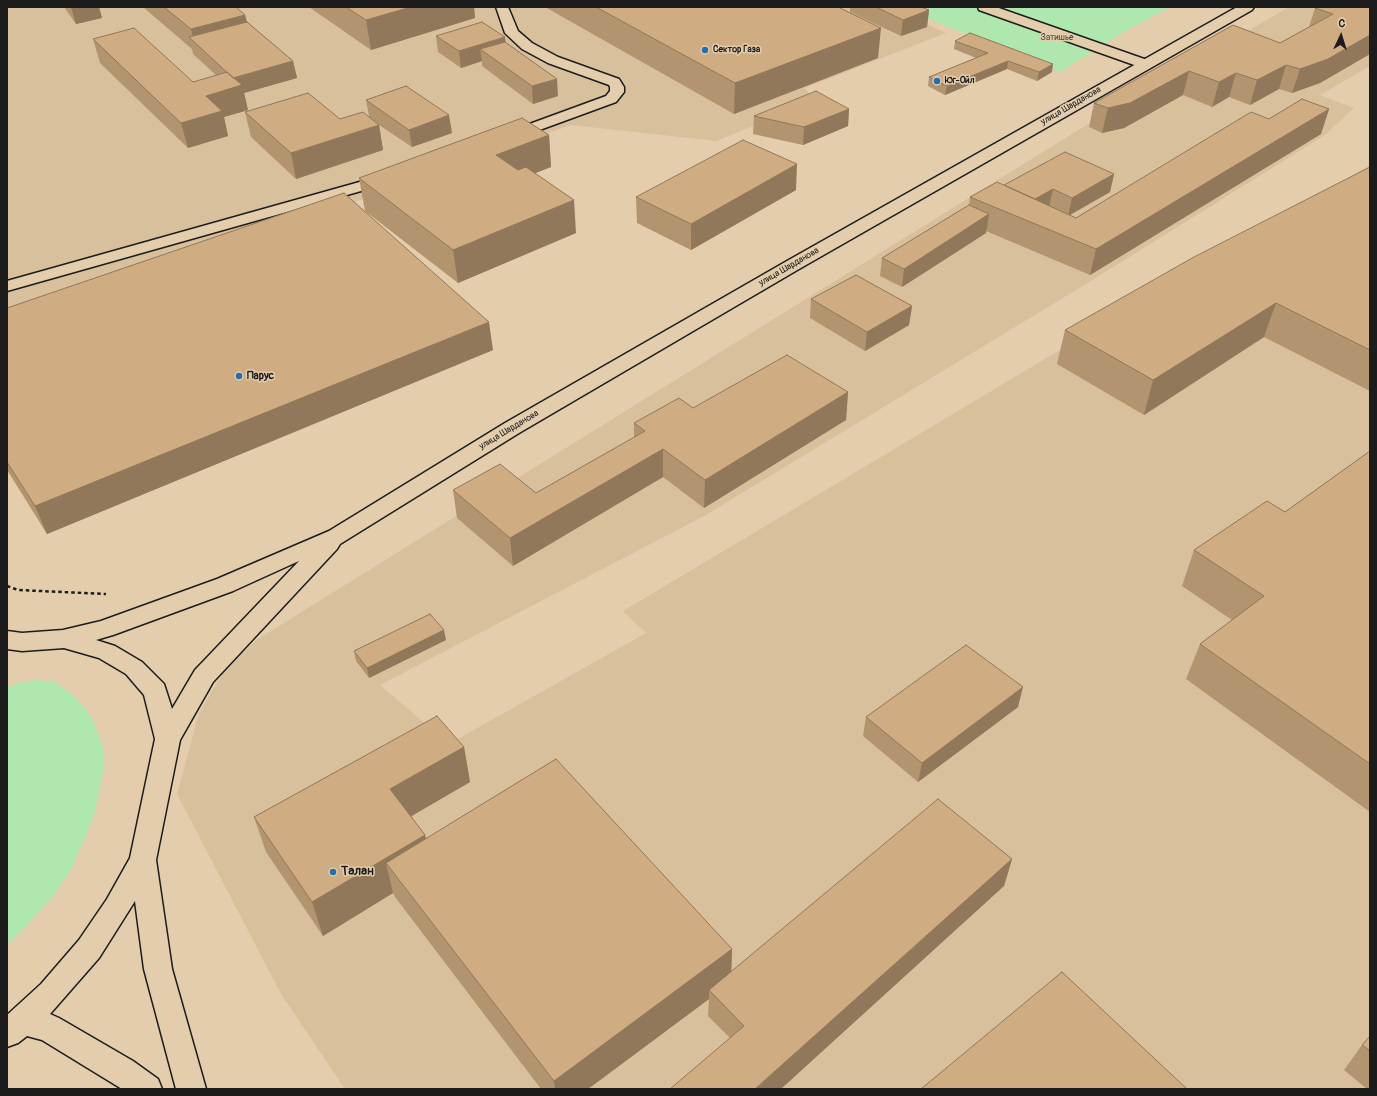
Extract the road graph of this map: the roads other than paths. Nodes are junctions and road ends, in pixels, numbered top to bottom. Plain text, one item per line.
1 (502, 7) edge
2 (984, 7) edge
3 (1247, 7) edge
4 (1145, 64) junction
5 (498, 140) edge
6 (402, 175) edge
7 (7, 286) edge
8 (337, 536) junction
9 (63, 639) junction
10 (12, 643) edge
11 (168, 739) junction
12 (143, 860) junction
13 (15, 1027) edge
14 (147, 1089) edge
15 (191, 1089) edge

1 - 5 lane
2 - 4 lane
3 - 4 main road, улица Шарданова
4 - 8 main road, улица Шарданова
6 - 7 lane
8 - 9 main road
8 - 11 main road
9 - 10 main road
9 - 11 main road
11 - 12 main road
12 - 13 main road
12 - 15 main road
13 - 14 main road

